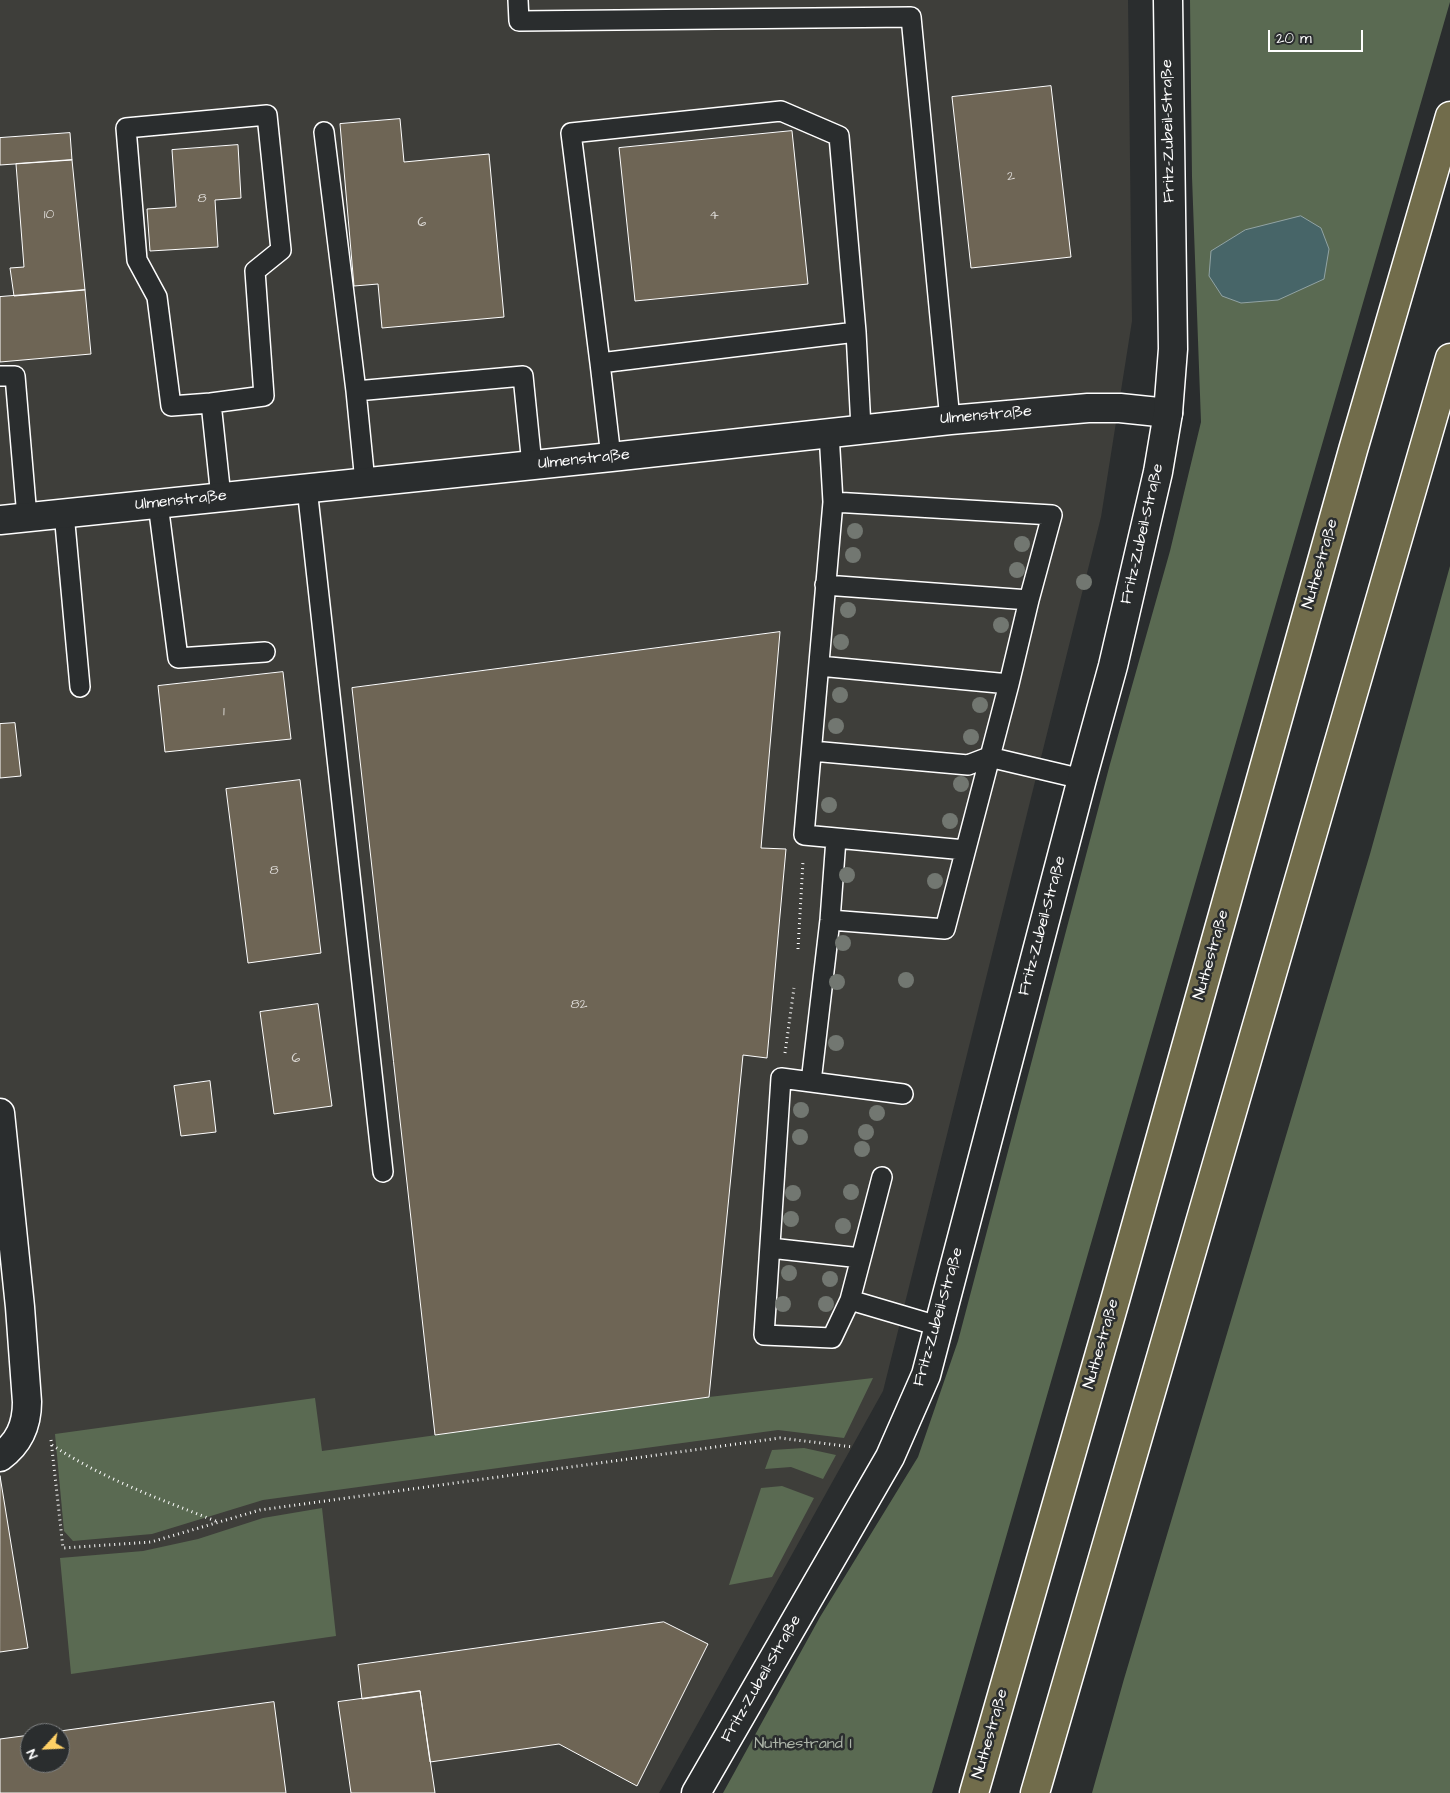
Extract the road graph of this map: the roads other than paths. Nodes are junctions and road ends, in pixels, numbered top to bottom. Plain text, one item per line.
1 (518, 0) edge
2 (1168, 0) edge
3 (1450, 116) edge
4 (324, 132) dead end
5 (856, 332) junction
6 (1450, 358) edge
7 (600, 363) junction
8 (0, 376) edge
9 (356, 392) junction
10 (211, 403) junction
11 (1168, 413) junction
12 (950, 420) junction
13 (861, 428) junction
14 (829, 432) junction
15 (611, 457) junction
16 (532, 465) junction
17 (365, 482) junction
18 (308, 488) junction
19 (221, 497) junction
20 (833, 502) junction
21 (158, 504) junction
22 (64, 513) junction
23 (27, 517) junction
24 (0, 520) edge
25 (826, 585) junction
26 (1030, 600) junction
27 (265, 652) dead end
28 (819, 666) junction
29 (1009, 684) junction
30 (80, 686) dead end
31 (812, 751) junction
32 (989, 757) junction
33 (1082, 779) junction
34 (836, 839) junction
35 (965, 850) junction
36 (830, 920) junction
37 (811, 1082) junction
38 (903, 1094) dead end
39 (0, 1113) edge
40 (383, 1172) dead end
41 (882, 1177) dead end
42 (770, 1248) junction
43 (861, 1258) junction
44 (850, 1300) junction
45 (938, 1326) junction
46 (0, 1457) edge
47 (696, 1793) edge
48 (974, 1793) edge
49 (1035, 1793) edge

1 - 12 lane
2 - 11 street, Fritz-Zubeil-Straße
3 - 48 highway, Nuthestraße
4 - 9 lane
5 - 7 lane
5 - 7 lane
5 - 13 lane
6 - 49 highway
7 - 15 lane
8 - 23 lane
9 - 16 lane
9 - 17 lane
10 - 10 lane
10 - 19 lane
11 - 12 street, Ulmenstraße
11 - 33 street, Fritz-Zubeil-Straße
12 - 13 street, Ulmenstraße
13 - 14 street, Ulmenstraße
14 - 15 street, Ulmenstraße
14 - 20 lane
15 - 16 street, Ulmenstraße
16 - 17 street, Ulmenstraße
17 - 18 street, Ulmenstraße
18 - 19 street, Ulmenstraße
18 - 40 lane
19 - 21 street, Ulmenstraße
20 - 25 lane
20 - 26 lane
21 - 22 street, Ulmenstraße
21 - 27 lane
22 - 23 street, Ulmenstraße
22 - 30 lane
23 - 24 street, Ulmenstraße
25 - 26 lane
25 - 28 lane
26 - 29 lane
28 - 29 lane
28 - 31 lane
29 - 32 lane
31 - 32 lane
31 - 34 lane
32 - 33 lane
32 - 35 lane
33 - 45 street, Fritz-Zubeil-Straße
34 - 35 lane
34 - 36 lane
35 - 36 lane
36 - 37 lane
37 - 38 lane
37 - 42 lane
39 - 46 street
41 - 43 lane
42 - 43 lane
42 - 44 lane
43 - 44 lane
44 - 45 lane
45 - 47 street, Fritz-Zubeil-Straße

